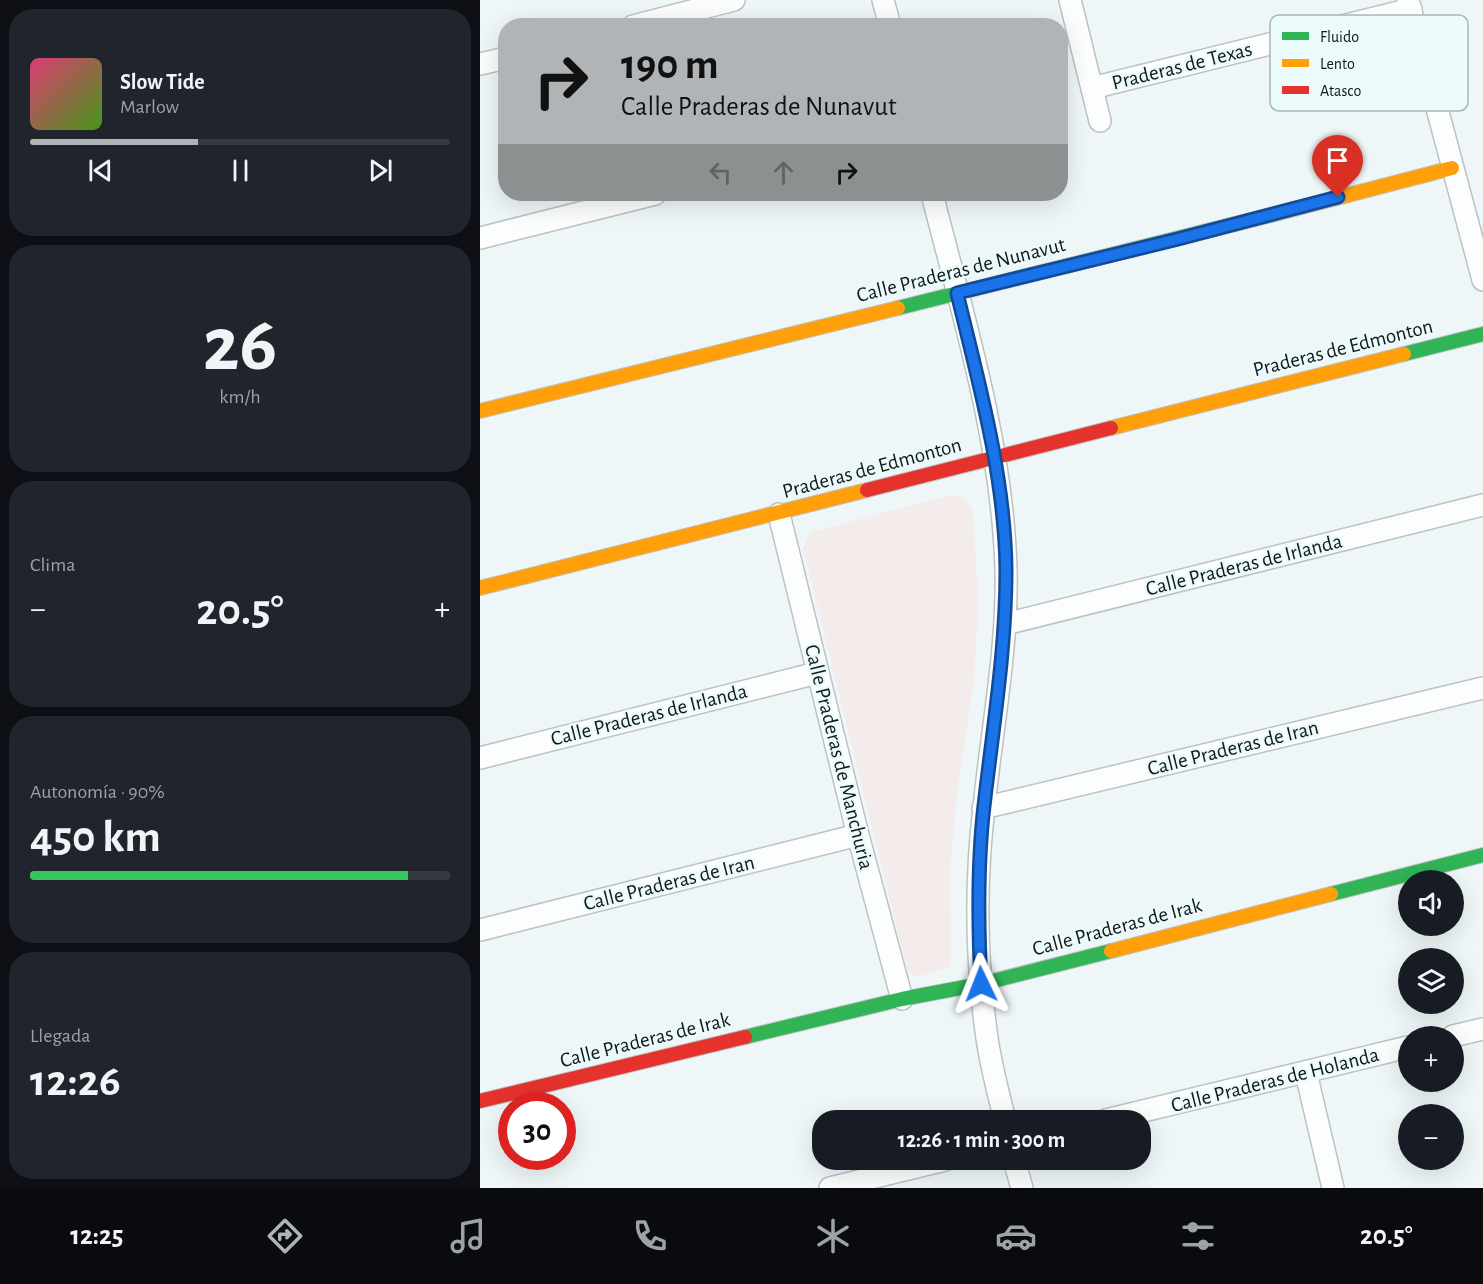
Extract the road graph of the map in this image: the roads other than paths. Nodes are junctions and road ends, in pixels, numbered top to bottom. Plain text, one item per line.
1 (734, 0) edge
2 (883, 0) edge
3 (1070, 0) edge
4 (1409, 5) edge
5 (1371, 15) edge
6 (664, 18) edge
7 (888, 18) edge
8 (1270, 41) edge
9 (498, 60) edge
10 (480, 64) edge
11 (1092, 88) junction
12 (1437, 111) edge
13 (1100, 121) dead end
14 (1452, 168) junction
15 (627, 201) edge
16 (934, 201) edge
17 (480, 238) edge
18 (1483, 280) edge
19 (957, 293) junction
20 (1483, 334) edge
21 (480, 411) edge
22 (994, 458) junction
23 (1483, 506) edge
24 (778, 514) junction
25 (480, 588) edge
26 (1005, 624) junction
27 (817, 673) junction
28 (1483, 688) edge
29 (480, 758) edge
30 (983, 808) junction
31 (858, 836) junction
32 (1483, 855) edge
33 (480, 930) edge
34 (981, 984) junction
35 (902, 999) junction
36 (1483, 1029) edge
37 (1464, 1033) edge
38 (1398, 1050) edge
39 (1306, 1073) junction
40 (480, 1101) edge
41 (1003, 1110) edge
42 (1149, 1110) edge
43 (904, 1170) edge
44 (1017, 1170) edge
45 (830, 1188) edge
46 (1022, 1188) edge
47 (1333, 1188) edge

1 - 6 street
2 - 7 street
3 - 11 street
4 - 5 street, Praderas de Texas
8 - 11 street, Praderas de Texas
9 - 10 street
11 - 13 street
12 - 14 street, Praderas de Texas
14 - 18 street, Praderas de Texas
14 - 19 street, Calle Praderas de Nunavut
15 - 17 street
16 - 19 street
19 - 21 street, Calle Praderas de Nunavut
19 - 22 street
20 - 22 street, Praderas de Edmonton
22 - 24 street, Praderas de Edmonton
22 - 26 street
23 - 26 street, Calle Praderas de Irlanda
24 - 25 street, Praderas de Edmonton
24 - 27 street, Calle Praderas de Manchuria
26 - 30 street
27 - 29 street, Calle Praderas de Irlanda
27 - 31 street, Calle Praderas de Manchuria
28 - 30 street, Calle Praderas de Iran
30 - 34 street
31 - 33 street, Calle Praderas de Iran
31 - 35 street, Calle Praderas de Manchuria
32 - 34 street, Calle Praderas de Irak
34 - 35 street, Calle Praderas de Irak
34 - 41 street
35 - 40 street, Calle Praderas de Irak
36 - 37 street
38 - 39 street, Calle Praderas de Holanda
39 - 42 street, Calle Praderas de Holanda
39 - 47 street
43 - 45 street
44 - 46 street

